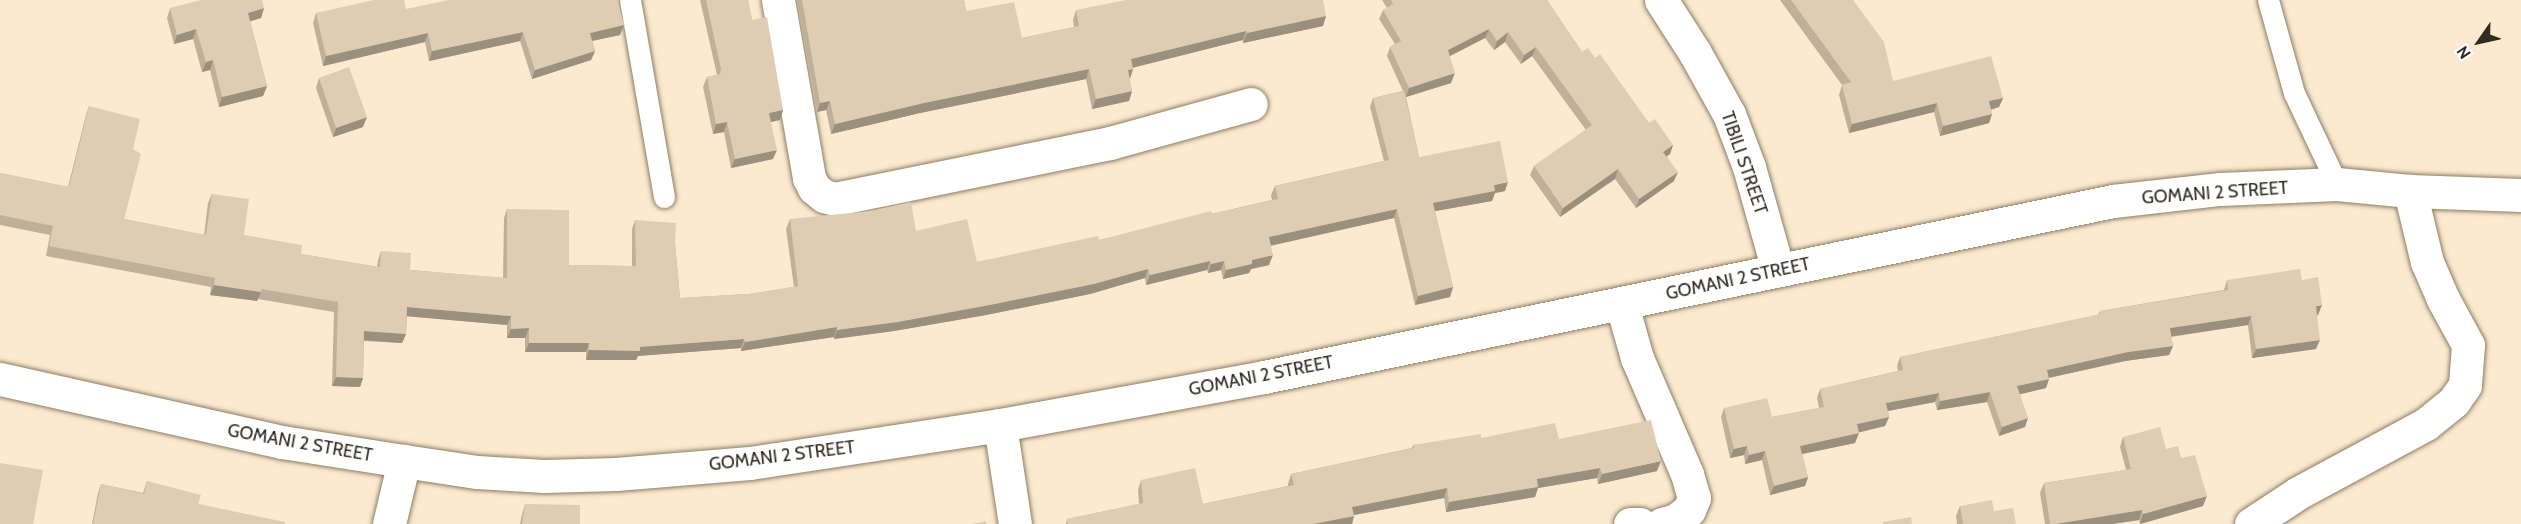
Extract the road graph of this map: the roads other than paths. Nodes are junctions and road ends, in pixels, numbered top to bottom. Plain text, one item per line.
1 (630, 0) edge
2 (778, 0) edge
3 (1661, 0) edge
4 (2268, 0) edge
5 (1251, 104) dead end
6 (2337, 184) junction
7 (2410, 191) junction
8 (2521, 195) edge
9 (664, 197) dead end
10 (1778, 270) junction
11 (1622, 305) junction
12 (0, 379) edge
13 (1000, 425) junction
14 (404, 461) junction
15 (389, 524) edge
16 (1015, 524) edge
17 (1630, 524) edge
18 (1640, 524) edge
19 (1662, 524) edge
20 (2251, 524) edge

1 - 9 lane
2 - 5 street
3 - 10 street, TIBILI STREET
4 - 6 lane
6 - 7 street, GOMANI 2 STREET
6 - 10 street, GOMANI 2 STREET
7 - 8 street, GOMANI 2 STREET
7 - 20 street
10 - 11 street, GOMANI 2 STREET
11 - 13 street, GOMANI 2 STREET
11 - 19 street
12 - 14 street, GOMANI 2 STREET
13 - 14 street, GOMANI 2 STREET
13 - 16 street
14 - 15 street
17 - 18 street

